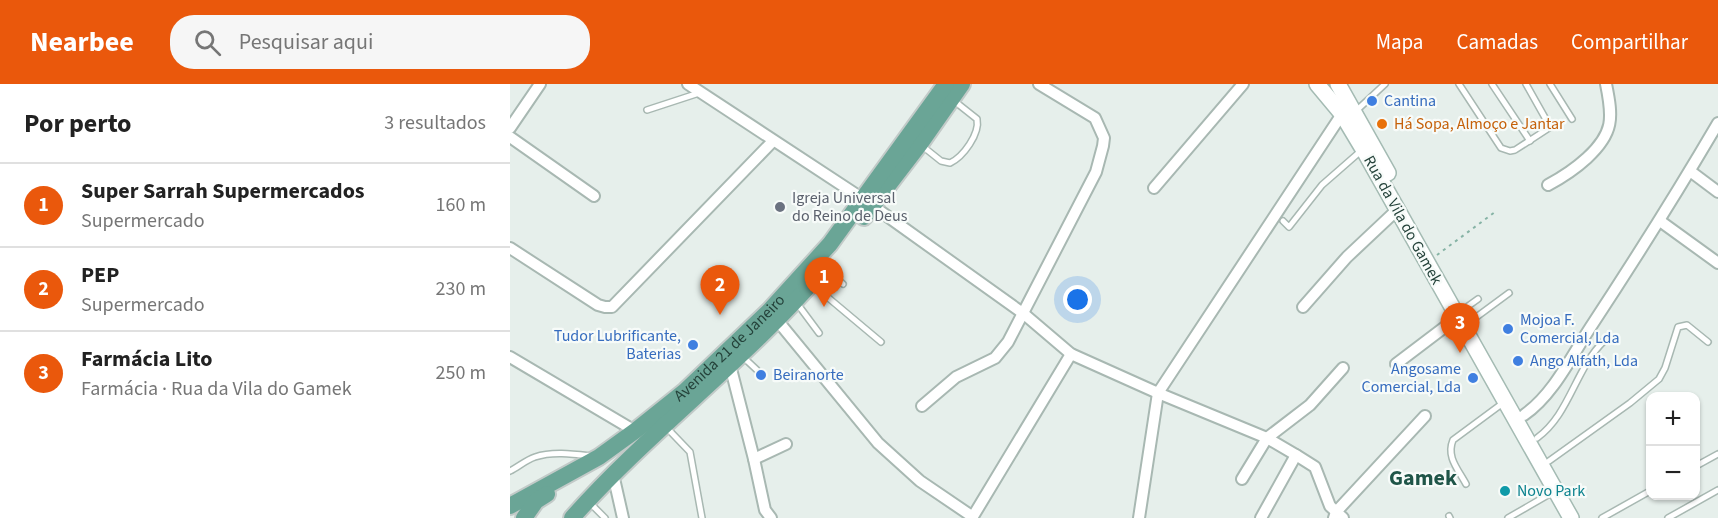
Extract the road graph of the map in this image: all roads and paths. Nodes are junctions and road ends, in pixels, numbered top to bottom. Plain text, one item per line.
1 (540, 84) edge
2 (688, 84) edge
3 (962, 84) edge
4 (1039, 84) edge
5 (1243, 84) edge
6 (1317, 84) edge
7 (1338, 84) edge
8 (1346, 84) edge
9 (1385, 84) edge
10 (1459, 84) edge
11 (1492, 84) edge
12 (1526, 84) edge
13 (1550, 84) edge
14 (1606, 84) edge
15 (949, 91) edge
16 (700, 92) junction
17 (1348, 109) junction
18 (647, 110) dead end
19 (1572, 119) dead end
20 (1718, 123) edge
21 (510, 128) edge
22 (510, 137) edge
23 (773, 141) junction
24 (1530, 141) junction
25 (920, 144) junction
26 (1363, 149) junction
27 (1690, 171) junction
28 (1548, 185) dead end
29 (1154, 188) dead end
30 (1718, 192) edge
31 (594, 196) dead end
32 (868, 203) junction
33 (1398, 209) junction
34 (1495, 212) dead end
35 (1283, 221) dead end
36 (1660, 221) junction
37 (510, 248) edge
38 (1435, 256) junction
39 (1718, 263) edge
40 (824, 268) junction
41 (812, 283) junction
42 (843, 284) dead end
43 (1509, 293) dead end
44 (1478, 299) dead end
45 (795, 301) junction
46 (1303, 307) dead end
47 (1024, 314) junction
48 (1464, 316) junction
49 (777, 320) junction
50 (819, 333) dead end
51 (1604, 341) dead end
52 (881, 342) dead end
53 (1708, 342) dead end
54 (1071, 354) junction
55 (510, 357) edge
56 (735, 360) junction
57 (1396, 364) dead end
58 (1343, 368) dead end
59 (757, 370) dead end
60 (1158, 393) junction
61 (1505, 402) junction
62 (922, 406) dead end
63 (1524, 415) junction
64 (1425, 416) dead end
65 (665, 425) junction
66 (635, 431) junction
67 (1267, 438) junction
68 (1537, 438) junction
69 (786, 444) dead end
70 (1718, 454) edge
71 (1296, 455) junction
72 (599, 457) junction
73 (754, 459) junction
74 (1549, 460) junction
75 (1700, 463) edge
76 (510, 471) edge
77 (612, 474) junction
78 (1242, 478) dead end
79 (1466, 484) dead end
80 (1556, 490) junction
81 (1718, 490) edge
82 (1646, 493) edge
83 (590, 497) junction
84 (510, 506) edge
85 (1338, 516) edge
86 (524, 518) edge
87 (564, 518) edge
88 (572, 518) edge
89 (605, 518) edge
90 (623, 518) edge
91 (702, 518) edge
92 (771, 518) edge
93 (972, 518) edge
94 (1138, 518) edge
95 (1261, 518) edge
96 (1508, 518) edge
97 (1571, 518) edge
98 (1581, 518) edge
99 (1602, 518) edge
100 (1668, 518) edge

1 - 21 street
2 - 16 street
3 - 15 main road, Avenida 21 de Janeiro
4 - 47 street
5 - 29 street
6 - 17 main road, Rua da Vila do Gamek
7 - 17 main road, Rua da Vila do Gamek
8 - 17 lane
9 - 17 lane
10 - 24 lane
11 - 24 lane
12 - 24 lane
13 - 19 lane
14 - 28 street
15 - 25 main road, Avenida 21 de Janeiro
15 - 25 lane
15 - 32 main road, Avenida 21 de Janeiro
16 - 18 lane
16 - 23 street
17 - 26 main road, Rua da Vila do Gamek
17 - 38 main road, Rua da Vila do Gamek
17 - 60 street
20 - 27 street
22 - 31 street
23 - 32 street
23 - 37 street
25 - 32 main road, Avenida 21 de Janeiro
26 - 33 main road, Rua da Vila do Gamek
26 - 35 lane
27 - 30 street
27 - 36 street
32 - 40 main road, Avenida 21 de Janeiro
32 - 47 street
32 - 66 main road, Avenida 21 de Janeiro
33 - 46 street
33 - 48 main road, Rua da Vila do Gamek
34 - 38 path
36 - 39 street
36 - 63 street
38 - 48 main road, Rua da Vila do Gamek
40 - 41 main road, Avenida 21 de Janeiro
40 - 42 lane
41 - 45 main road, Avenida 21 de Janeiro
41 - 52 lane
43 - 48 lane
44 - 48 lane
45 - 49 main road, Avenida 21 de Janeiro
45 - 50 lane
47 - 54 street
47 - 62 street
48 - 57 street
48 - 61 main road, Rua da Vila do Gamek
48 - 63 main road, Rua da Vila do Gamek
49 - 56 main road, Avenida 21 de Janeiro
49 - 93 street
51 - 68 lane
53 - 74 lane
54 - 60 street
54 - 93 street
55 - 66 street
56 - 59 lane
56 - 65 main road, Avenida 21 de Janeiro
56 - 73 street
58 - 67 street
60 - 67 street
60 - 94 street
61 - 79 lane
61 - 80 main road, Rua da Vila do Gamek
63 - 68 main road, Rua da Vila do Gamek
64 - 85 street
65 - 77 main road, Avenida 21 de Janeiro
65 - 91 lane
66 - 72 main road, Avenida 21 de Janeiro
67 - 71 street
67 - 78 street
68 - 74 main road, Rua da Vila do Gamek
69 - 73 street
70 - 75 lane
71 - 85 street
71 - 95 street
72 - 76 lane
72 - 84 main road, Avenida 21 de Janeiro
72 - 86 main road
73 - 92 street
74 - 98 main road, Rua da Vila do Gamek
77 - 83 main road, Avenida 21 de Janeiro
77 - 90 street
80 - 96 lane
80 - 97 main road, Rua da Vila do Gamek
81 - 100 lane
82 - 99 lane
83 - 87 main road
83 - 88 main road, Avenida 21 de Janeiro
83 - 89 lane

